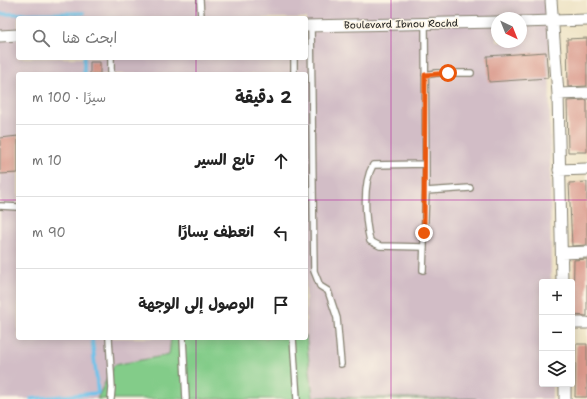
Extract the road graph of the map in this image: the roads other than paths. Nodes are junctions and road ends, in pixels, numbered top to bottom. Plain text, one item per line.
1 (200, 0) edge
2 (551, 0) edge
3 (201, 16) edge
4 (587, 20) edge
5 (552, 21) junction
6 (491, 22) edge
7 (527, 22) edge
8 (425, 24) junction
9 (308, 26) edge
10 (16, 35) edge
11 (0, 36) edge
12 (111, 60) edge
13 (294, 60) edge
14 (111, 72) edge
15 (294, 72) edge
16 (471, 73) dead end
17 (425, 75) junction
18 (587, 93) edge
19 (558, 94) junction
20 (425, 164) junction
21 (587, 169) edge
22 (559, 170) junction
23 (470, 188) dead end
24 (426, 191) junction
25 (0, 206) edge
26 (16, 207) edge
27 (424, 247) junction
28 (587, 252) edge
29 (562, 253) junction
30 (423, 270) dead end
31 (562, 279) edge
32 (575, 323) edge
33 (587, 323) edge
34 (109, 340) edge
35 (183, 340) edge
36 (293, 340) edge
37 (341, 364) dead end
38 (565, 387) edge
39 (111, 399) edge
40 (186, 399) edge
41 (296, 399) edge
42 (565, 399) edge

1 - 3 lane
2 - 5 street
4 - 5 street
5 - 7 street
5 - 19 street
6 - 8 street, Boulevard Ibnou Rochd
8 - 9 street, Boulevard Ibnou Rochd
8 - 17 lane
9 - 37 lane
10 - 11 street
12 - 14 lane
13 - 15 lane
16 - 17 lane
17 - 20 lane
18 - 19 street
19 - 22 street
20 - 24 lane
20 - 27 lane
21 - 22 street
22 - 29 street
23 - 24 lane
24 - 27 lane
25 - 26 lane
27 - 30 lane
28 - 29 street
29 - 31 street
32 - 33 street
34 - 39 lane
35 - 40 lane
36 - 41 lane
38 - 42 street

